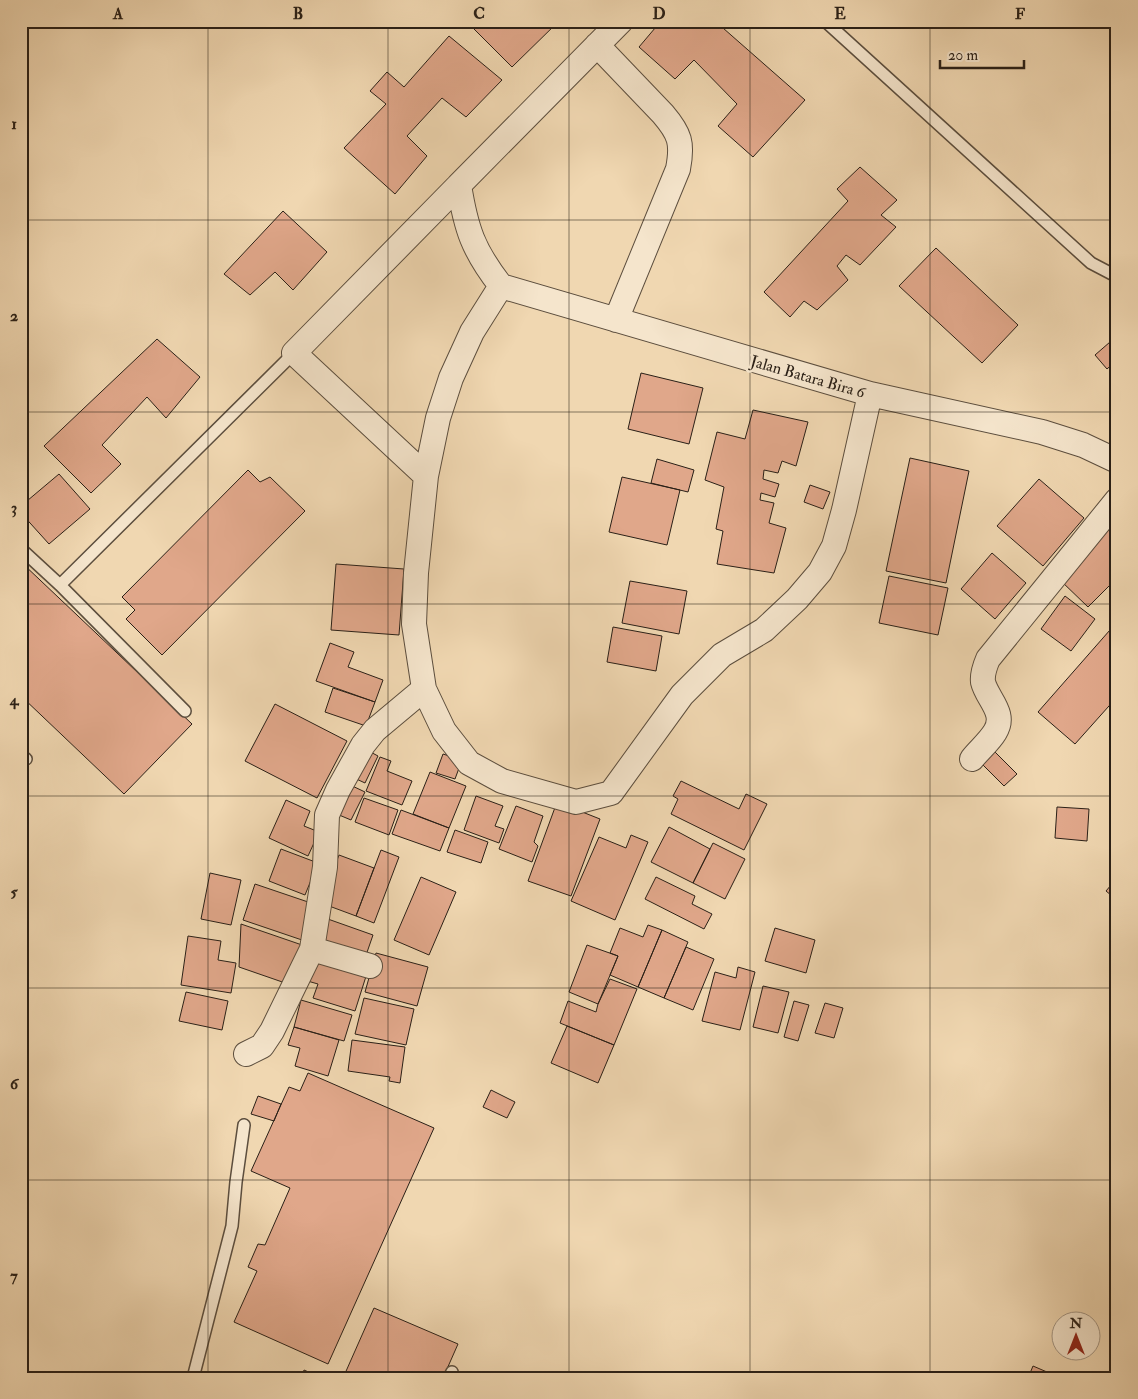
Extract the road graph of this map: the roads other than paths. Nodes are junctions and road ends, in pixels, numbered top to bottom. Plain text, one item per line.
1 (622, 21) edge
2 (825, 21) edge
3 (597, 45) junction
4 (459, 185) junction
5 (1117, 273) edge
6 (501, 286) junction
7 (616, 320) junction
8 (294, 353) junction
9 (870, 394) junction
10 (1117, 461) edge
11 (426, 476) junction
12 (1117, 500) edge
13 (21, 549) edge
14 (60, 585) junction
15 (424, 689) junction
16 (185, 711) dead end
17 (972, 758) dead end
18 (312, 948) junction
19 (370, 966) dead end
20 (246, 1054) dead end
21 (244, 1125) dead end
22 (193, 1378) edge

1 - 3 street
2 - 5 lane
3 - 4 street
3 - 7 street
4 - 6 street
4 - 8 street
6 - 7 street, Jalan Batara Bira 6
6 - 11 street
7 - 9 street, Jalan Batara Bira 6
8 - 11 street
8 - 14 lane
9 - 10 street, Jalan Batara Bira 6
9 - 15 street
11 - 15 street
12 - 17 street
13 - 14 lane
14 - 16 lane
15 - 18 street
18 - 19 street
18 - 20 street
21 - 22 lane

